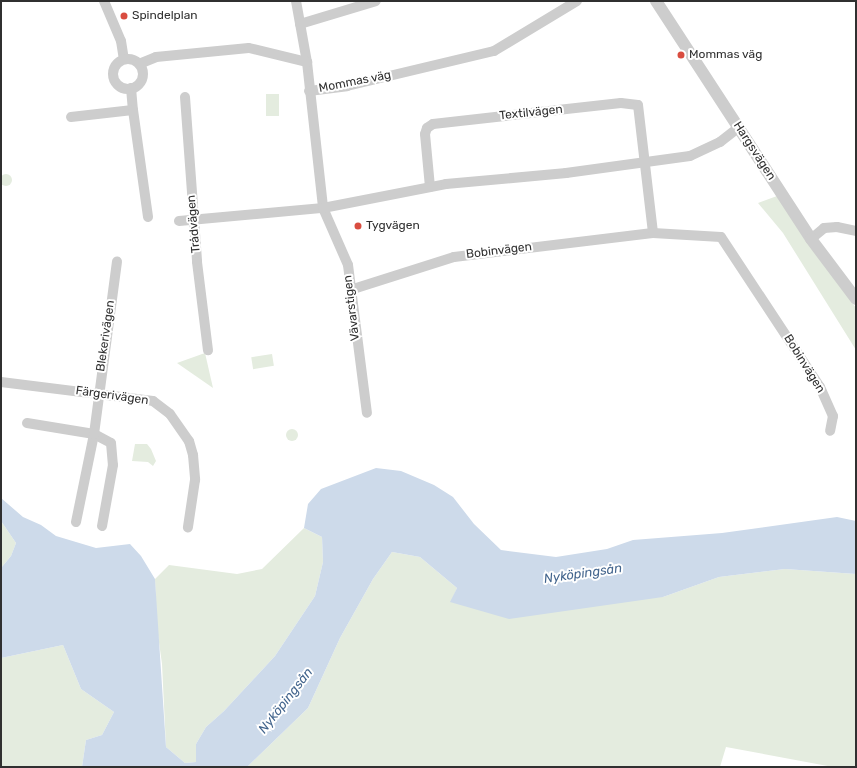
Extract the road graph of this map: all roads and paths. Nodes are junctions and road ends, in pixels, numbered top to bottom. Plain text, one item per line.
1 (104, 1) edge
2 (296, 1) edge
3 (376, 1) edge
4 (577, 1) edge
5 (656, 1) edge
6 (300, 24) junction
7 (124, 59) junction
8 (307, 62) junction
9 (139, 64) junction
10 (131, 88) junction
11 (309, 91) junction
12 (185, 97) dead end
13 (133, 110) junction
14 (71, 117) dead end
15 (739, 128) junction
16 (647, 162) junction
17 (430, 187) junction
18 (323, 208) junction
19 (148, 217) dead end
20 (194, 220) junction
21 (179, 221) dead end
22 (856, 231) edge
23 (653, 233) junction
24 (811, 239) junction
25 (116, 262) dead end
26 (350, 290) junction
27 (856, 299) edge
28 (208, 350) dead end
29 (1, 382) edge
30 (98, 394) junction
31 (367, 414) dead end
32 (27, 423) dead end
33 (830, 431) dead end
34 (94, 434) junction
35 (76, 522) dead end
36 (102, 526) dead end
37 (188, 527) dead end

1 - 7 street
2 - 6 street
3 - 6 street
4 - 11 street, Mommas väg
5 - 15 street, Hargsvägen
6 - 8 street
7 - 9 street
7 - 10 street
8 - 9 street
8 - 11 street
9 - 10 street
10 - 13 street
11 - 18 street
12 - 20 street, Trådvägen
13 - 14 street
13 - 19 street
15 - 16 street
15 - 24 street, Hargsvägen
16 - 17 street
16 - 17 street, Textilvägen
16 - 23 street
17 - 18 street
18 - 20 street
18 - 26 street, Vävarstigen
20 - 21 street
20 - 28 street, Trådvägen
22 - 24 street
23 - 26 street, Bobinvägen
23 - 33 street, Bobinvägen
24 - 27 street, Hargsvägen
25 - 30 street, Blekerivägen
26 - 31 street, Vävarstigen
29 - 30 street, Färgerivägen
30 - 34 street, Blekerivägen
30 - 37 street, Färgerivägen
32 - 34 street
34 - 35 street, Blekerivägen
34 - 36 street

